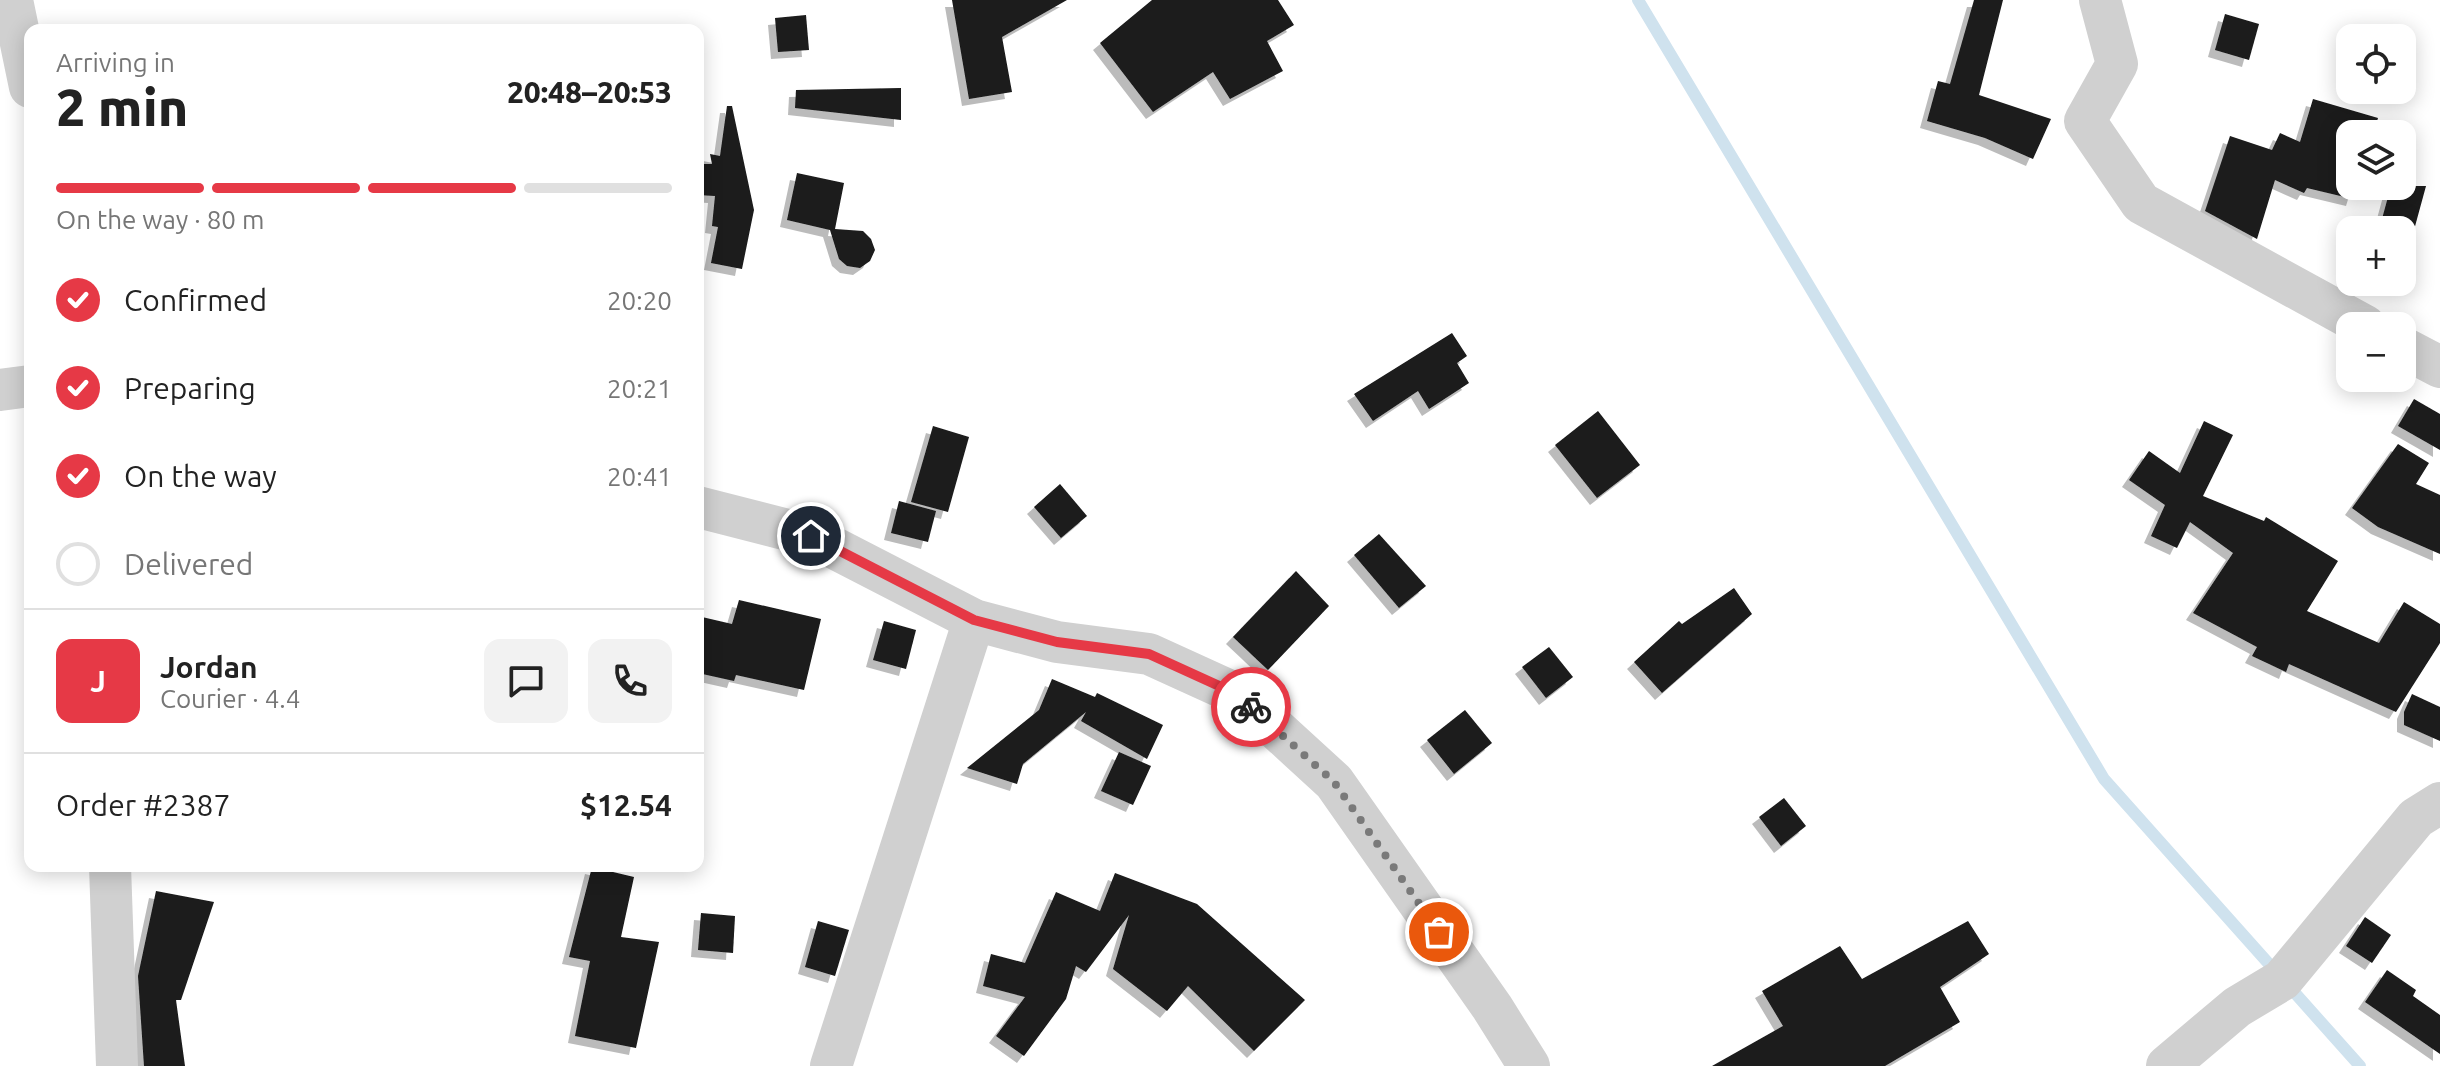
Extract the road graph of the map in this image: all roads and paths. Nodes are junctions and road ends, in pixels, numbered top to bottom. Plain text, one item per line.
1 (12, 0) edge
2 (2100, 0) edge
3 (24, 58) edge
4 (2340, 312) edge
5 (2416, 354) edge
6 (2440, 367) edge
7 (24, 387) edge
8 (0, 390) edge
9 (704, 509) edge
10 (974, 620) junction
11 (2432, 818) edge
12 (110, 872) edge
13 (117, 1066) edge
14 (831, 1066) edge
15 (1529, 1066) edge
16 (2167, 1066) edge

1 - 3 street
2 - 4 street
5 - 6 street
7 - 8 street
9 - 10 street
10 - 14 street
10 - 15 street
11 - 16 street
12 - 13 street

